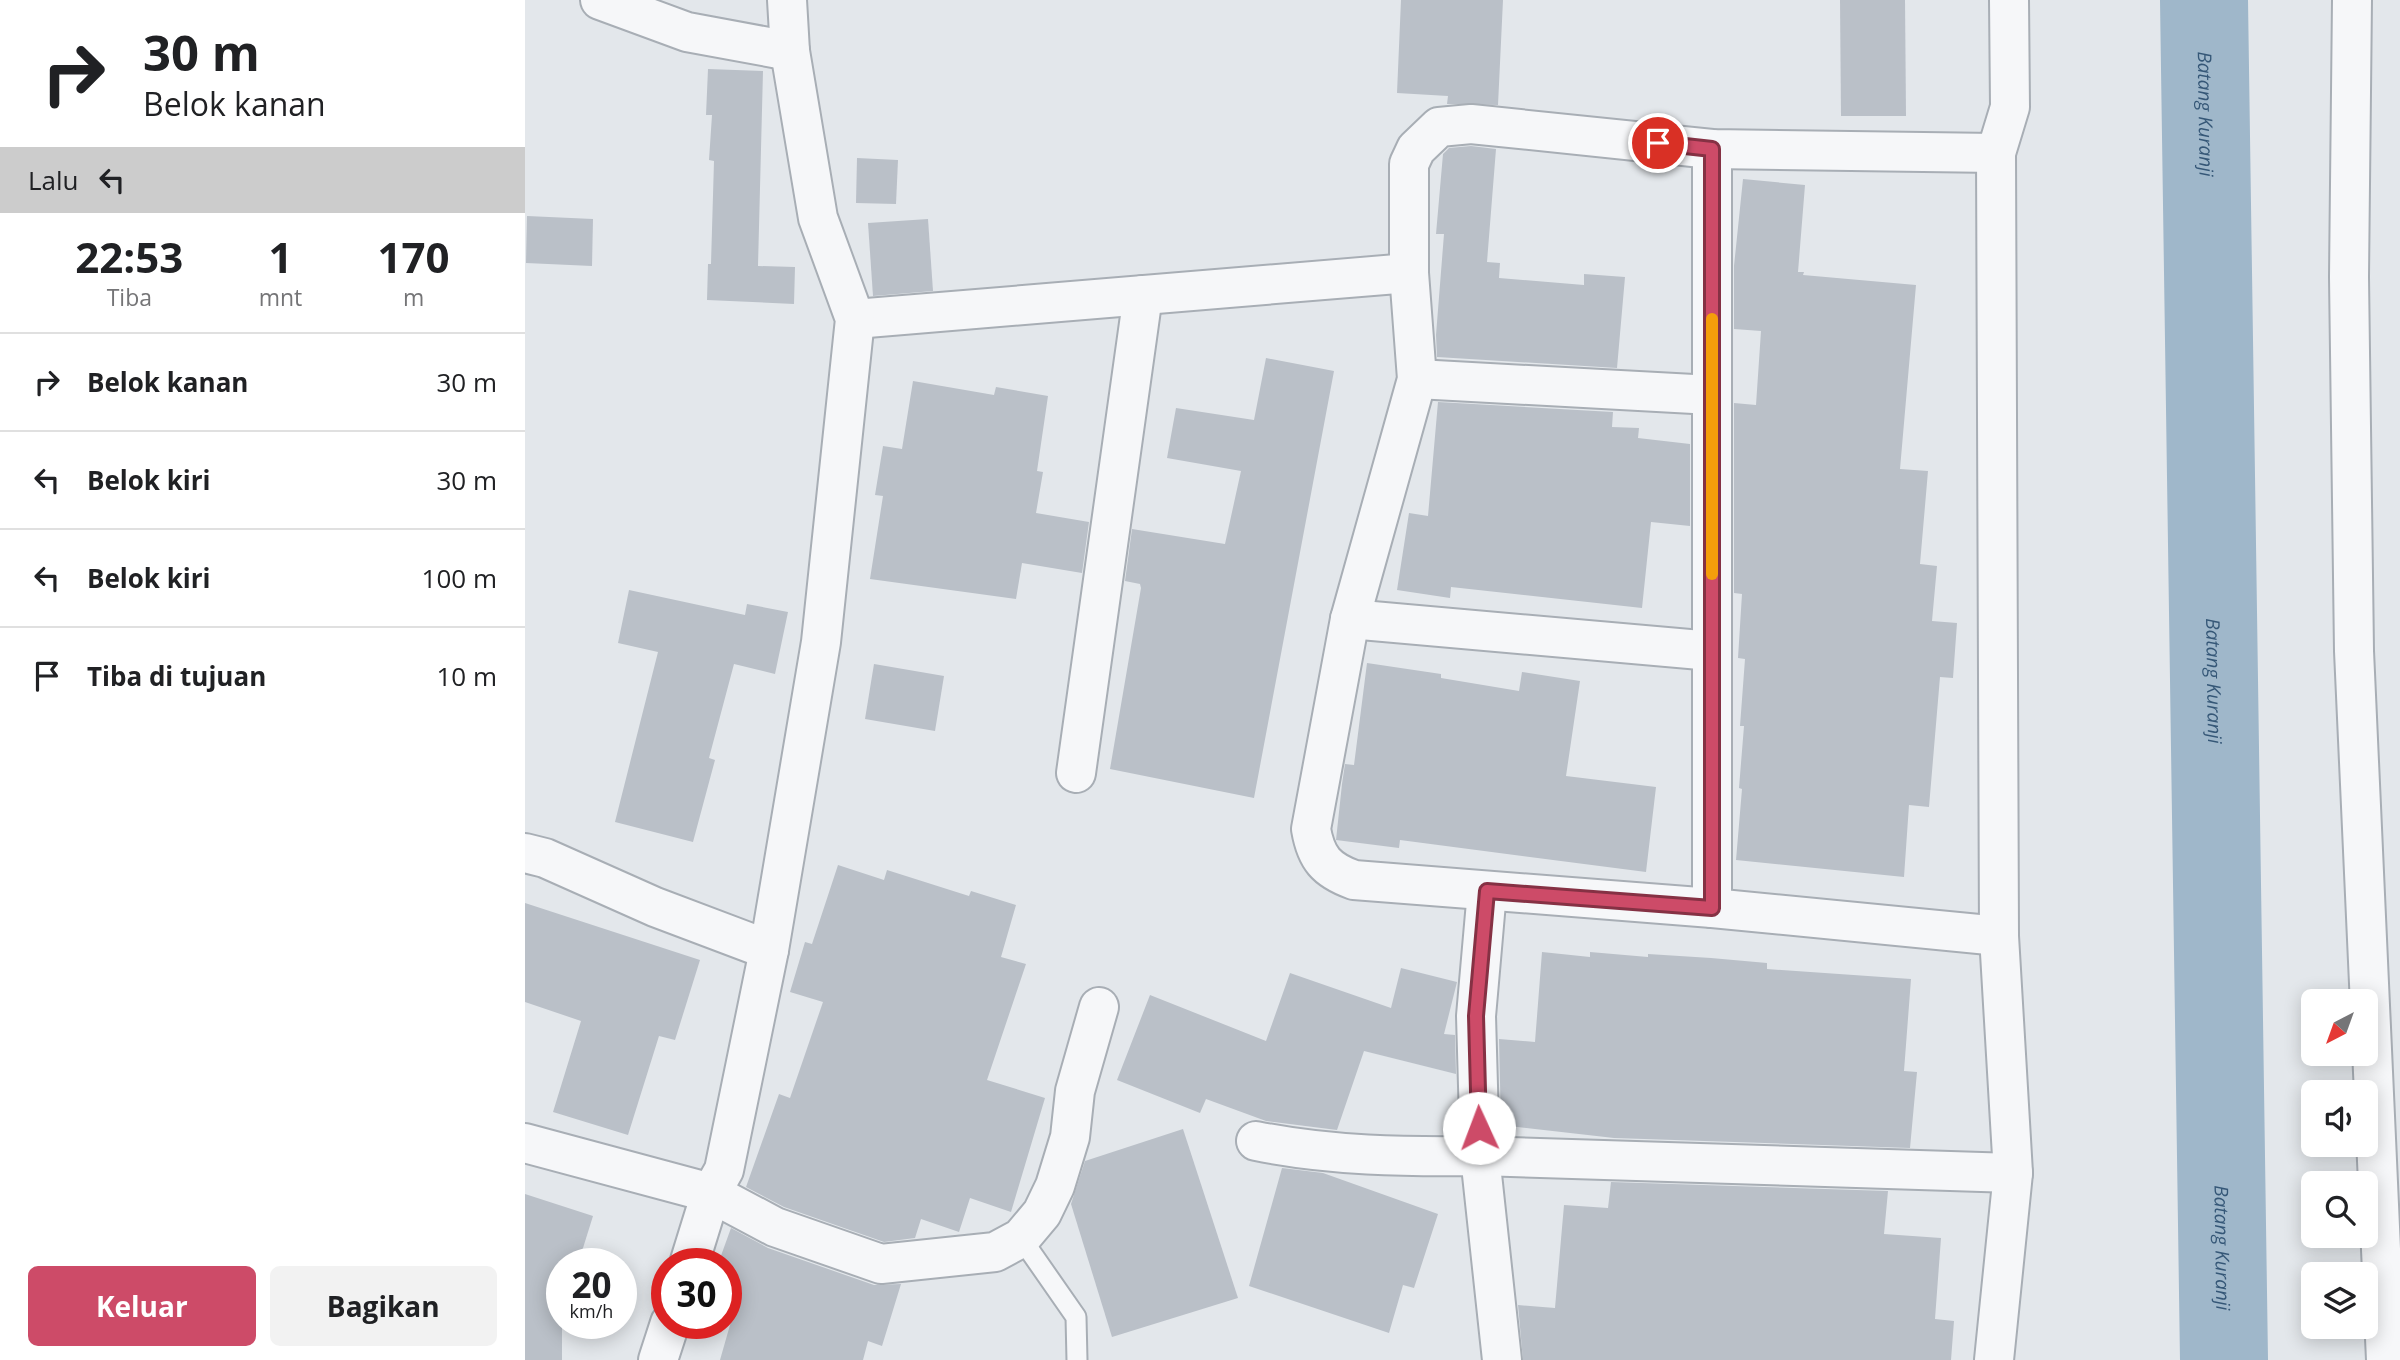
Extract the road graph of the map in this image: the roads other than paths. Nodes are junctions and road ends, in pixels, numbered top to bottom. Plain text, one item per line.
1 (600, 0) edge
2 (787, 0) edge
3 (2009, 0) edge
4 (2351, 0) edge
5 (790, 51) junction
6 (1712, 149) junction
7 (1996, 153) junction
8 (1409, 273) junction
9 (1143, 295) junction
10 (855, 319) junction
11 (1417, 379) junction
12 (1712, 395) junction
13 (1350, 619) junction
14 (1712, 651) junction
15 (1076, 773) dead end
16 (525, 853) edge
17 (1487, 891) junction
18 (1712, 908) junction
19 (1999, 936) junction
20 (769, 950) junction
21 (1099, 1007) dead end
22 (1256, 1141) dead end
23 (525, 1143) edge
24 (2389, 1150) edge
25 (1480, 1156) junction
26 (2013, 1174) junction
27 (711, 1193) junction
28 (1021, 1238) junction
29 (694, 1248) edge
30 (665, 1339) edge
31 (658, 1360) edge
32 (1077, 1360) edge
33 (1502, 1360) edge
34 (1994, 1360) edge
35 (2386, 1360) edge

1 - 5 street
2 - 5 street
3 - 7 street
4 - 24 street
5 - 10 street
6 - 7 street
6 - 8 street
6 - 12 street
7 - 19 street
8 - 9 street
8 - 11 street
9 - 10 street
9 - 15 street
10 - 20 street
11 - 12 street
11 - 13 street
12 - 14 street
13 - 14 street
13 - 17 street
14 - 18 street
16 - 20 street
17 - 18 street
17 - 25 street
18 - 19 street
19 - 26 street
20 - 27 street
21 - 28 street
22 - 25 street
23 - 27 street
24 - 35 street
25 - 26 street
25 - 33 street
26 - 34 street
27 - 28 street
27 - 29 street
28 - 32 lane
30 - 31 street

